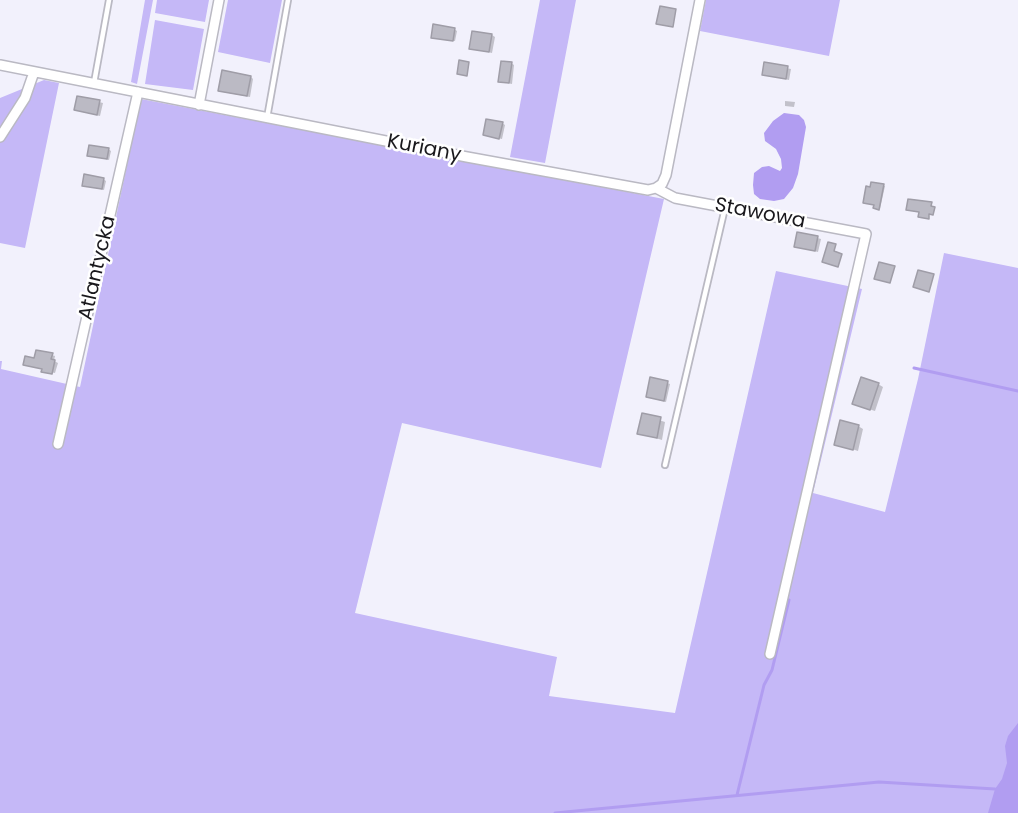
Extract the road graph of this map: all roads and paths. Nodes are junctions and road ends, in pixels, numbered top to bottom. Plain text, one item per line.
1 (109, 0) edge
2 (219, 0) edge
3 (288, 0) edge
4 (700, 0) edge
5 (0, 65) edge
6 (32, 76) junction
7 (94, 83) junction
8 (138, 92) junction
9 (199, 105) junction
10 (267, 118) junction
11 (0, 137) edge
12 (656, 188) junction
13 (725, 206) junction
14 (58, 444) dead end
15 (664, 465) dead end
16 (770, 654) dead end

1 - 7 lane
2 - 9 street
3 - 10 lane
4 - 12 street
5 - 6 street, Kuriany
6 - 7 street, Kuriany
6 - 11 street
7 - 8 street, Kuriany
8 - 9 street, Kuriany
8 - 14 street, Atlantycka
9 - 10 street, Kuriany
10 - 12 street, Kuriany
12 - 13 street, Stawowa
13 - 15 lane
13 - 16 street, Stawowa

